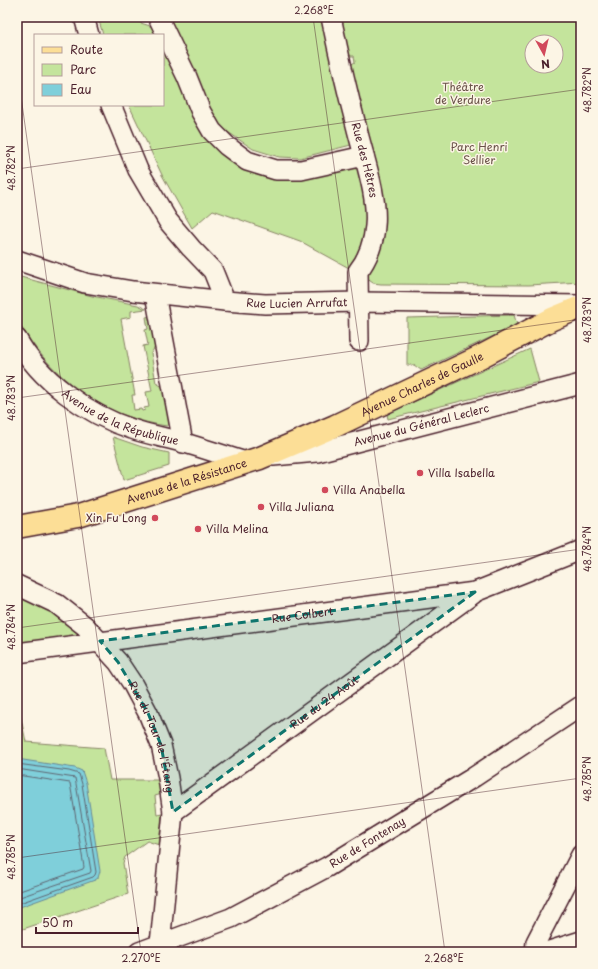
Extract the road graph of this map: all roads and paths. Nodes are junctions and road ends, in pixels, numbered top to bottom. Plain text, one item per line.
1 (84, 17) edge
2 (158, 17) edge
3 (331, 17) edge
4 (89, 34) edge
5 (111, 106) edge
6 (364, 156) junction
7 (17, 260) edge
8 (155, 294) junction
9 (225, 302) junction
10 (359, 302) junction
11 (581, 306) edge
12 (17, 339) edge
13 (359, 341) dead end
14 (581, 384) edge
15 (183, 443) junction
16 (253, 460) junction
17 (114, 505) junction
18 (17, 517) edge
19 (17, 527) edge
20 (581, 550) edge
21 (17, 585) edge
22 (475, 592) junction
23 (100, 641) junction
24 (17, 653) edge
25 (581, 706) edge
26 (173, 812) junction
27 (581, 855) edge
28 (581, 942) edge
29 (160, 944) junction
30 (139, 952) edge
31 (535, 952) edge
32 (546, 952) edge

1 - 4 street
2 - 6 street
3 - 6 street, Rue des Hêtres
5 - 9 street
6 - 10 street, Rue des Hêtres
7 - 8 street, Rue Lucien Arrufat
8 - 9 street, Rue Lucien Arrufat
8 - 15 street
9 - 10 street, Rue Lucien Arrufat
10 - 11 street, Rue Lucien Arrufat
10 - 13 street, Rue des Hêtres
11 - 16 main road, Avenue Charles de Gaulle
12 - 15 street, Avenue de la République
14 - 16 street, Avenue du Général Leclerc
15 - 16 street, Avenue de la République
16 - 17 main road, Avenue de la Résistance
17 - 18 main road, Avenue de la Résistance
17 - 19 main road, Avenue de la Résistance
20 - 22 street, Rue Colbert
21 - 23 street, Rue du Tour de l'Étang
22 - 23 street, Rue Colbert
22 - 26 street, Rue du 24 Août
23 - 24 street, Rue Colbert
23 - 26 street, Rue du Tour de l'Étang
25 - 29 street, Rue de Fontenay
26 - 29 street, Rue du Tour de l'Étang
27 - 31 street
28 - 32 street
29 - 30 street, Rue de Fontenay

